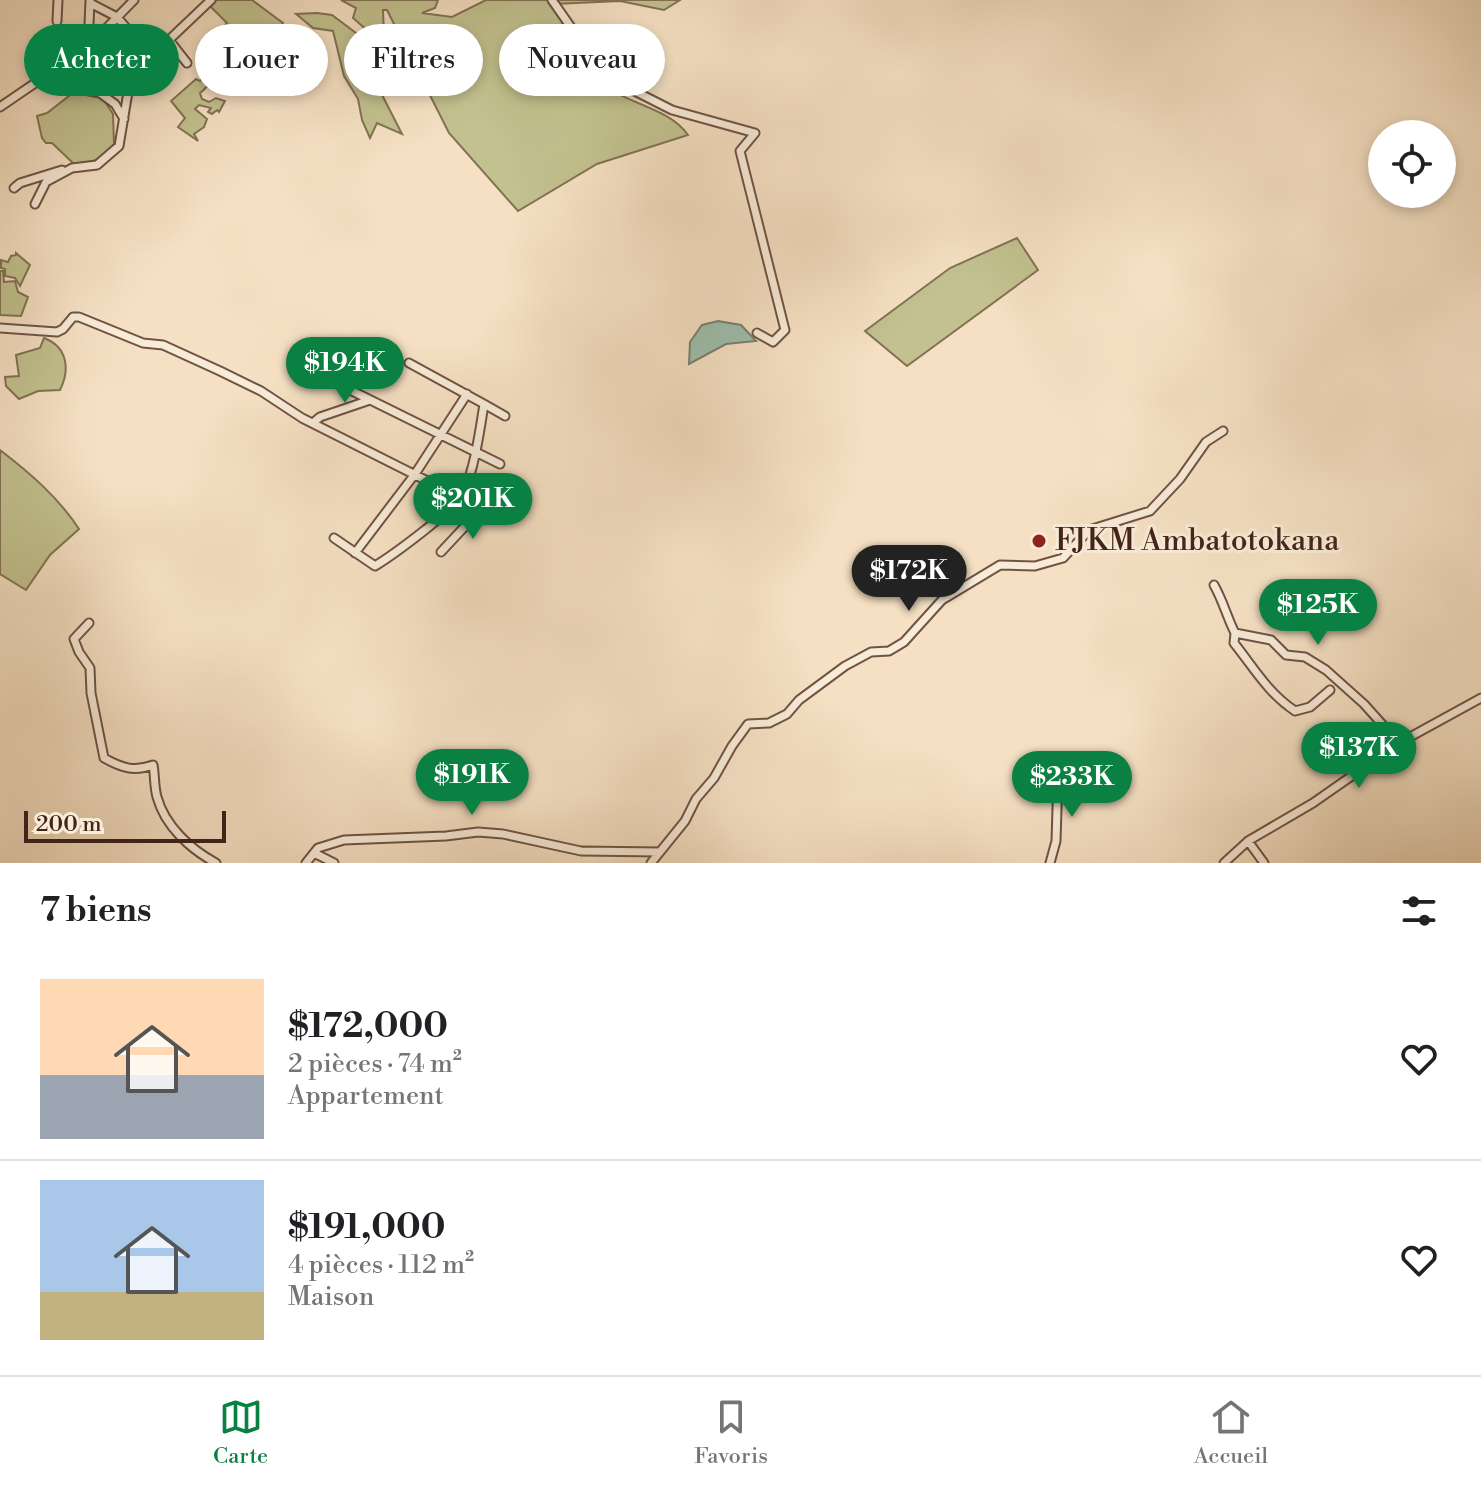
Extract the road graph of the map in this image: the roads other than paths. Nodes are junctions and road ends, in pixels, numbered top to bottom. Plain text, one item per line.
1 (58, 0) edge
2 (134, 0) edge
3 (211, 0) edge
4 (552, 0) edge
5 (90, 2) edge
6 (117, 17) junction
7 (57, 21) dead end
8 (89, 24) edge
9 (110, 24) edge
10 (123, 24) edge
11 (179, 30) edge
12 (179, 53) edge
13 (187, 63) dead end
14 (24, 91) edge
15 (104, 96) edge
16 (128, 96) edge
17 (0, 107) edge
18 (124, 119) junction
19 (72, 168) junction
20 (14, 188) dead end
21 (35, 204) dead end
22 (0, 328) edge
23 (757, 333) dead end
24 (409, 363) dead end
25 (334, 382) dead end
26 (467, 394) junction
27 (370, 400) junction
28 (484, 404) junction
29 (505, 416) dead end
30 (313, 423) junction
31 (1223, 431) dead end
32 (440, 436) junction
33 (475, 452) junction
34 (500, 464) dead end
35 (415, 474) junction
36 (462, 497) junction
37 (482, 508) junction
38 (497, 516) dead end
39 (334, 538) dead end
40 (441, 552) dead end
41 (355, 553) junction
42 (1214, 585) dead end
43 (89, 623) dead end
44 (1235, 633) junction
45 (1330, 690) dead end
46 (1481, 698) edge
47 (1399, 743) junction
48 (1064, 765) dead end
49 (1248, 841) junction
50 (660, 852) junction
51 (314, 853) junction
52 (216, 863) edge
53 (306, 863) edge
54 (334, 863) edge
55 (651, 863) edge
56 (1050, 863) edge
57 (1224, 863) edge
58 (1264, 863) edge

1 - 7 street
2 - 6 street
3 - 11 street
4 - 23 street
5 - 6 street
5 - 8 street
6 - 9 street
6 - 10 street
12 - 13 street
14 - 17 street
15 - 18 street
16 - 18 street
18 - 19 street
19 - 20 street
19 - 21 street
22 - 30 street
24 - 26 street
25 - 27 street
26 - 28 street
26 - 32 street
27 - 30 street
27 - 32 street
28 - 29 street
28 - 33 street
30 - 35 street
31 - 50 street
32 - 33 street
32 - 35 street
33 - 34 street
33 - 36 street
35 - 36 street
35 - 41 street
36 - 37 street
36 - 41 street
37 - 38 street
37 - 40 street
39 - 41 street
42 - 44 street
43 - 52 street
44 - 45 street
44 - 47 street
46 - 47 street
47 - 49 street
48 - 56 street
49 - 57 street
49 - 58 street
50 - 51 street
50 - 55 street
51 - 53 street
51 - 54 street

